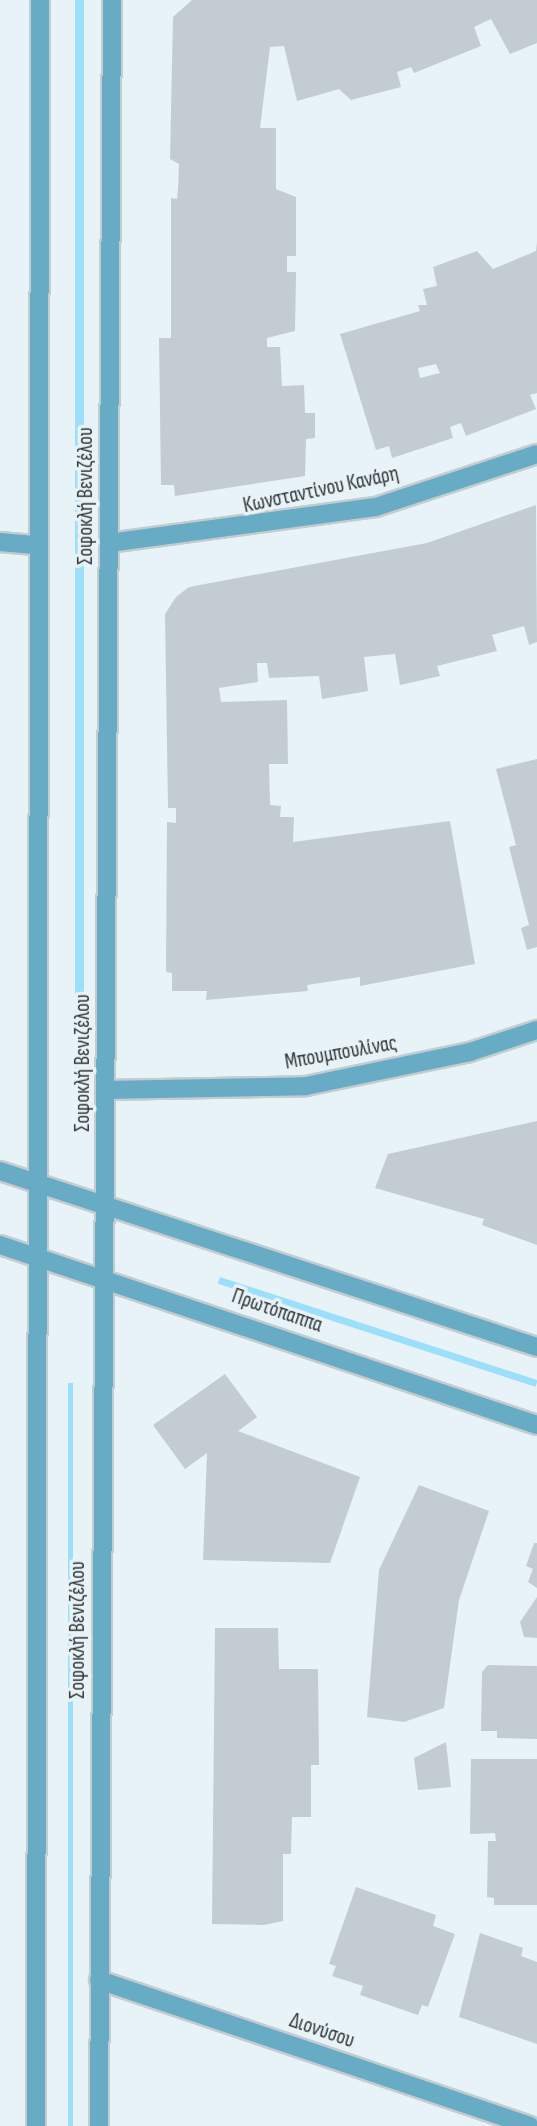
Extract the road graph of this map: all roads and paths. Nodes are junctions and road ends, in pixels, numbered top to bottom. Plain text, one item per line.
1 (40, 0) edge
2 (112, 0) edge
3 (537, 454) edge
4 (0, 541) edge
5 (109, 543) junction
6 (37, 545) junction
7 (537, 1030) edge
8 (105, 1090) junction
9 (0, 1171) edge
10 (36, 1183) junction
11 (105, 1210) junction
12 (0, 1245) edge
13 (38, 1257) junction
14 (103, 1275) junction
15 (537, 1347) edge
16 (537, 1425) edge
17 (99, 1980) junction
18 (36, 2126) edge
19 (99, 2126) edge
20 (530, 2126) edge

1 - 6 street, Σοφοκλή Βενιζέλου
2 - 5 street, Σοφοκλή Βενιζέλου
3 - 5 street, Κωνσταντίνου Κανάρη
4 - 6 street
5 - 8 street, Σοφοκλή Βενιζέλου
6 - 10 street, Σοφοκλή Βενιζέλου
7 - 8 street, Μπουμπουλίνας
8 - 11 street, Σοφοκλή Βενιζέλου
9 - 10 street, Πρωτόπαππα
10 - 11 street, Πρωτόπαππα
10 - 13 street, Σοφοκλή Βενιζέλου
11 - 14 street, Σοφοκλή Βενιζέλου
11 - 15 street, Πρωτόπαππα
12 - 13 street, Πρωτόπαππα
13 - 14 street, Πρωτόπαππα
13 - 18 street, Σοφοκλή Βενιζέλου
14 - 16 street, Πρωτόπαππα
14 - 17 street, Σοφοκλή Βενιζέλου
17 - 19 street, Σοφοκλή Βενιζέλου
17 - 20 street, Διονύσου

